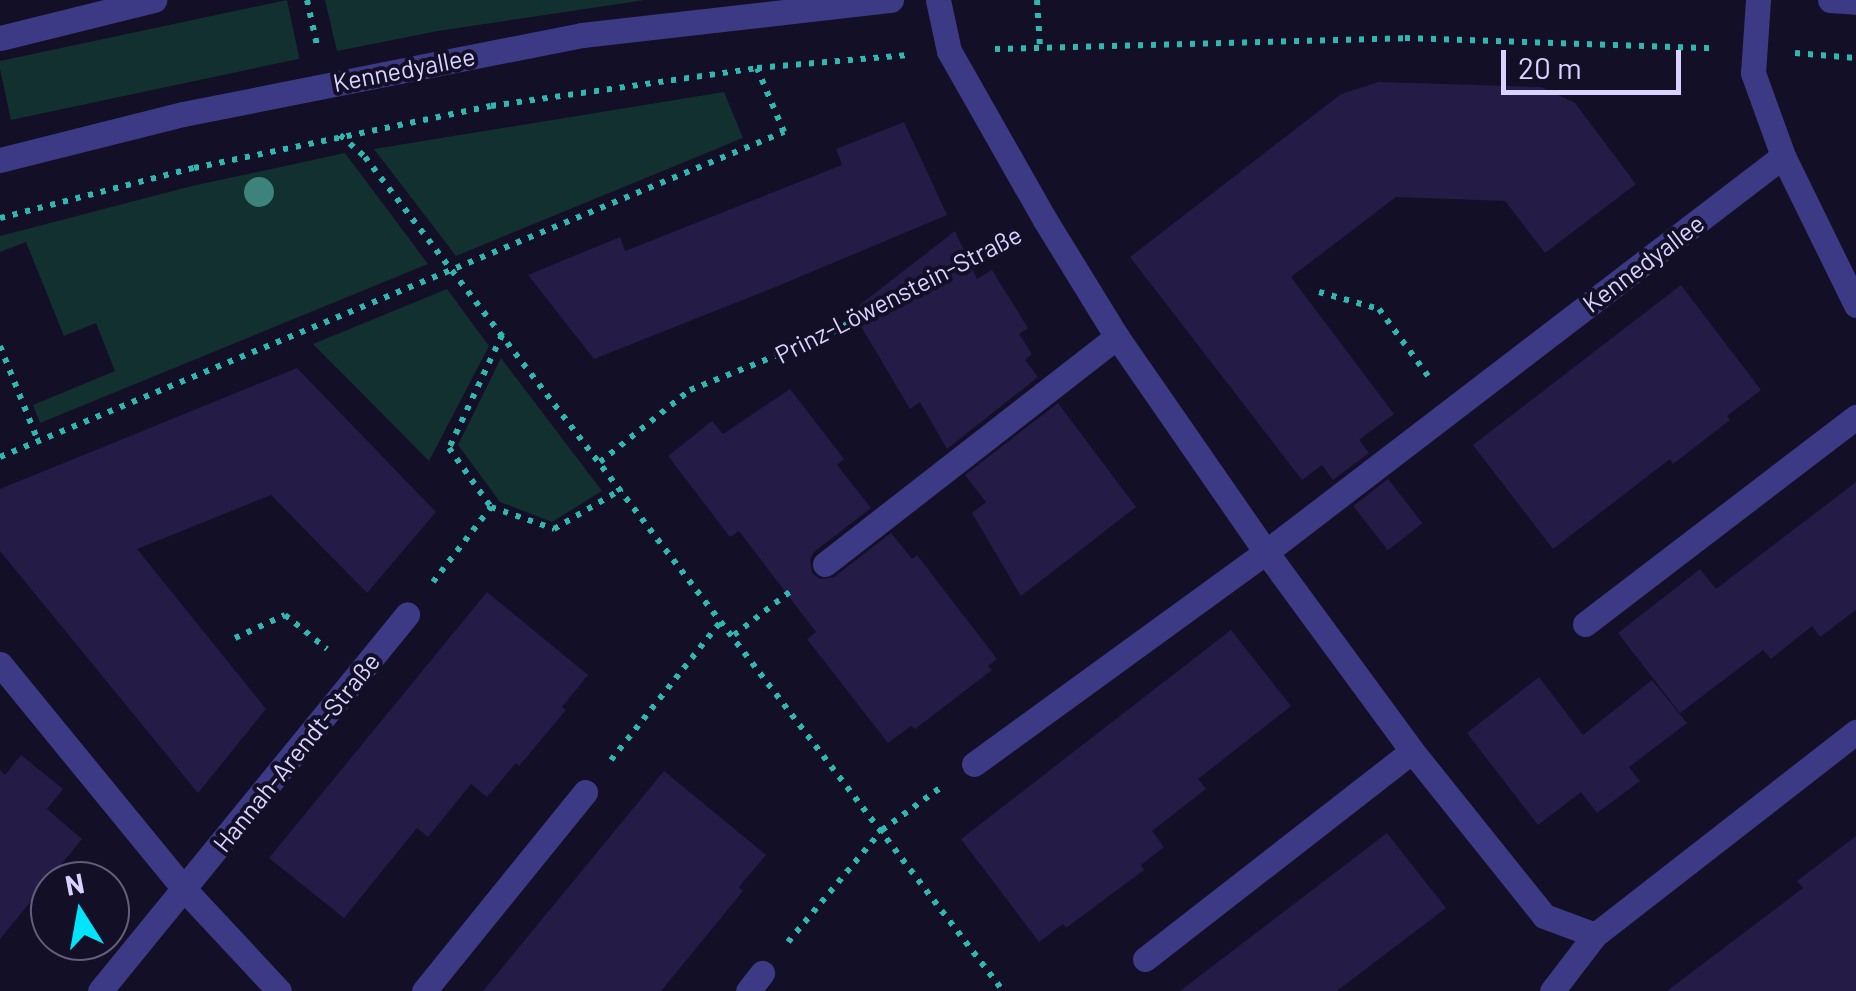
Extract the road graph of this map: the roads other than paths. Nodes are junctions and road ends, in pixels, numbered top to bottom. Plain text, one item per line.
1 (154, 0) edge
2 (891, 0) edge
3 (938, 0) edge
4 (1758, 0) edge
5 (1830, 0) edge
6 (1856, 2) edge
7 (814, 4) edge
8 (0, 38) edge
9 (1783, 156) junction
10 (0, 160) edge
11 (1856, 304) edge
12 (1117, 337) junction
13 (1856, 417) edge
14 (1266, 552) junction
15 (825, 564) road end
16 (407, 614) road end
17 (1585, 624) dead end
18 (0, 664) edge
19 (1856, 732) edge
20 (1412, 751) junction
21 (974, 764) road end
22 (585, 792) road end
23 (184, 890) junction
24 (1594, 936) junction
25 (1145, 959) dead end
26 (100, 991) edge
27 (279, 991) edge
28 (424, 991) edge
29 (1552, 991) edge

1 - 8 street
2 - 7 street, Kennedyallee
3 - 12 street, Prinz-Löwenstein-Straße
4 - 9 street
5 - 6 street
7 - 10 street, Kennedyallee
9 - 11 street
9 - 14 street, Kennedyallee
12 - 14 street, Prinz-Löwenstein-Straße
12 - 15 street
13 - 17 street
14 - 20 street, Prinz-Löwenstein-Straße
14 - 21 street
16 - 23 street, Hannah-Arendt-Straße
18 - 23 street
19 - 24 street
20 - 24 street, Prinz-Löwenstein-Straße
20 - 25 street
22 - 28 street
23 - 26 street, Hannah-Arendt-Straße
23 - 27 street
24 - 29 street

